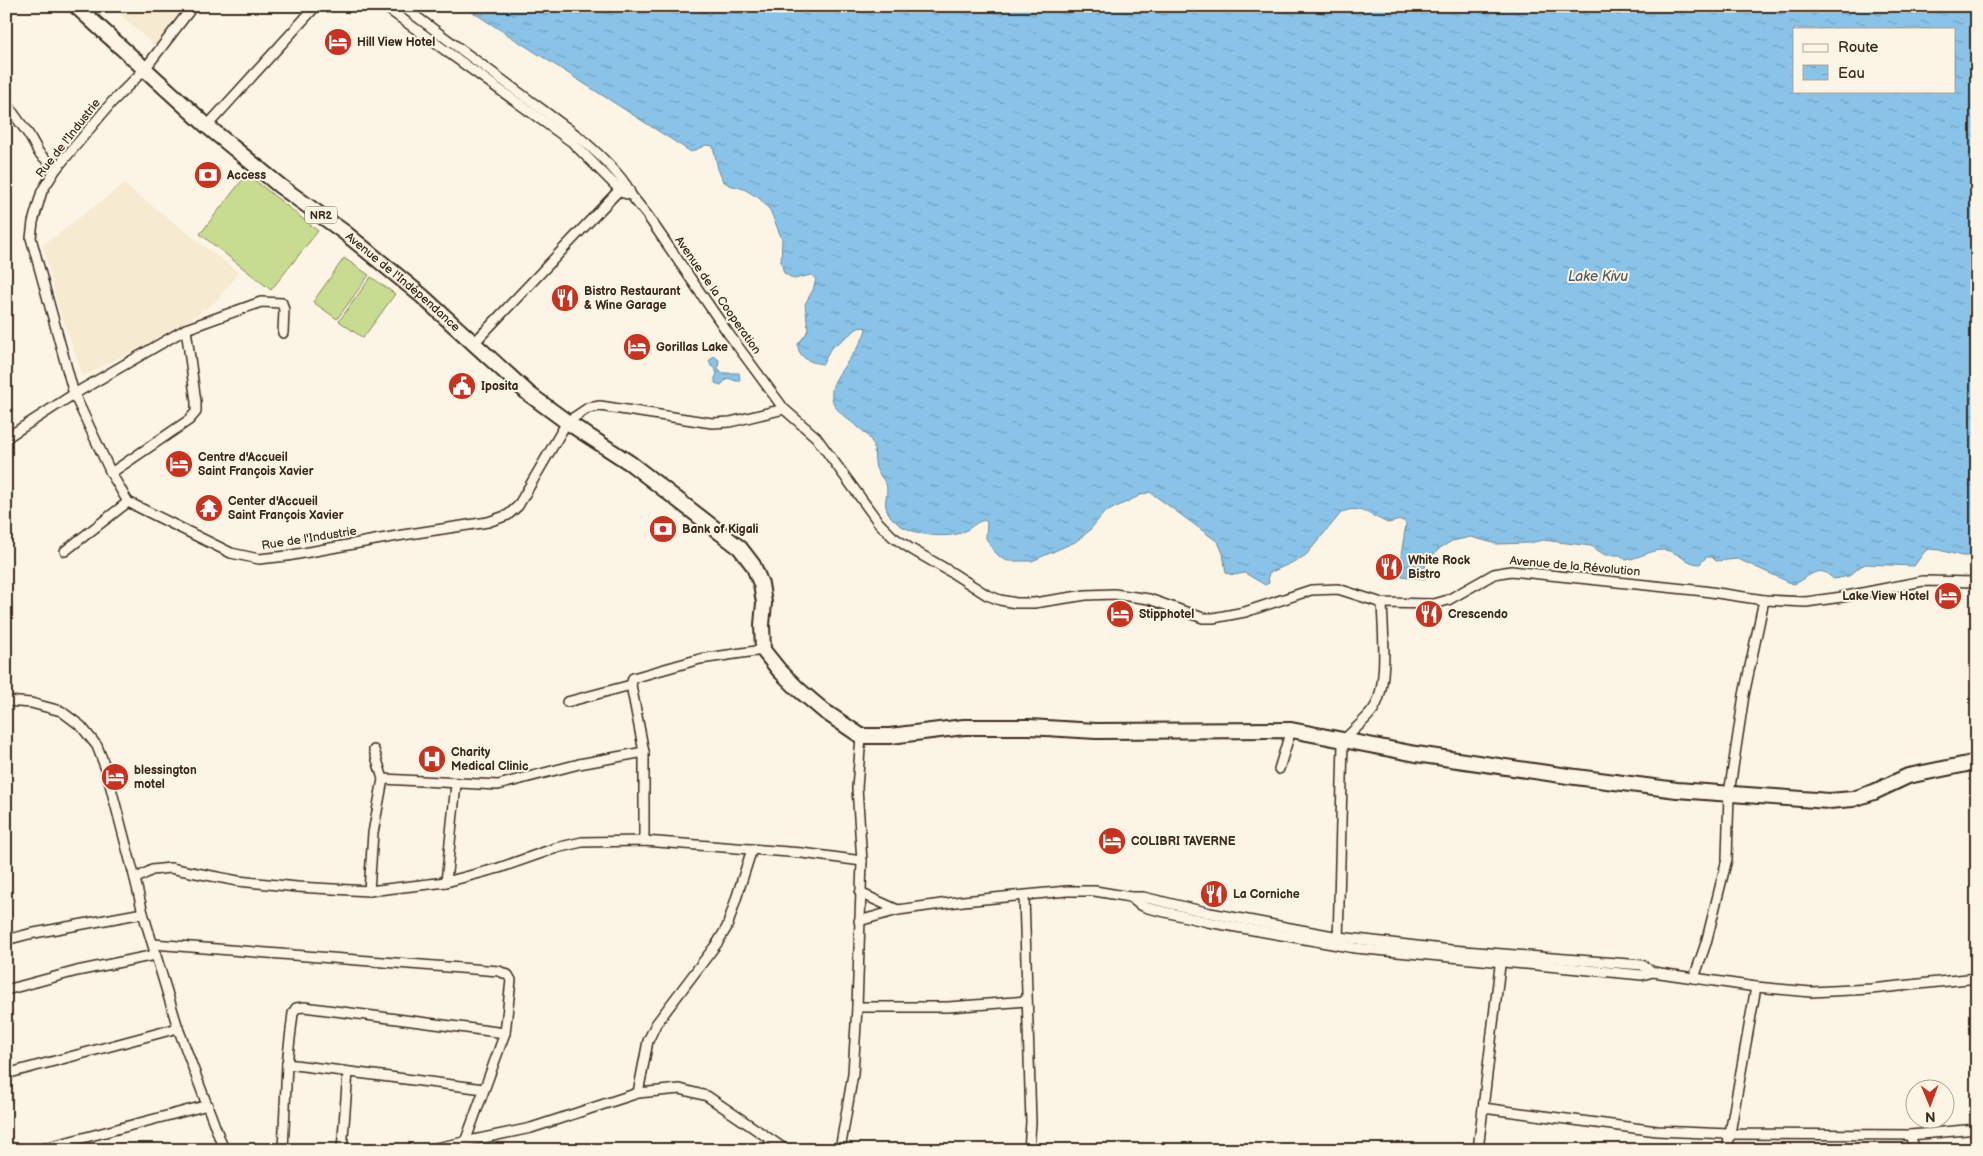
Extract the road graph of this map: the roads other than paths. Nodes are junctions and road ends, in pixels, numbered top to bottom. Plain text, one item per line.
1 (76, 6) edge
2 (193, 6) edge
3 (316, 6) edge
4 (384, 6) edge
5 (402, 6) edge
6 (453, 51) junction
7 (144, 70) junction
8 (6, 103) edge
9 (208, 126) junction
10 (56, 169) junction
11 (622, 187) junction
12 (186, 329) junction
13 (283, 333) dead end
14 (474, 343) junction
15 (74, 394) junction
16 (784, 409) junction
17 (567, 422) junction
18 (6, 438) edge
19 (111, 473) junction
20 (128, 502) junction
21 (65, 551) dead end
22 (1977, 582) edge
23 (1764, 600) junction
24 (1382, 603) junction
25 (763, 650) junction
26 (631, 685) junction
27 (6, 701) edge
28 (567, 702) dead end
29 (1291, 730) junction
30 (862, 736) junction
31 (1343, 741) junction
32 (374, 750) dead end
33 (644, 752) junction
34 (1977, 762) edge
35 (1279, 769) dead end
36 (383, 779) junction
37 (456, 784) junction
38 (1729, 794) junction
39 (644, 841) junction
40 (752, 849) junction
41 (862, 861) junction
42 (134, 879) junction
43 (446, 882) junction
44 (369, 891) junction
45 (860, 893) junction
46 (1024, 896) junction
47 (898, 910) junction
48 (143, 913) junction
49 (859, 921) junction
50 (6, 940) edge
51 (1338, 941) junction
52 (153, 944) junction
53 (155, 955) junction
54 (1501, 959) junction
55 (1694, 978) junction
56 (1977, 978) edge
57 (1756, 987) junction
58 (6, 990) edge
59 (1027, 1001) junction
60 (857, 1007) junction
61 (178, 1028) junction
62 (505, 1033) junction
63 (287, 1064) junction
64 (348, 1072) junction
65 (6, 1074) edge
66 (484, 1090) junction
67 (638, 1093) junction
68 (208, 1104) junction
69 (1482, 1108) junction
70 (1977, 1129) edge
71 (1729, 1134) junction
72 (1910, 1135) junction
73 (465, 1142) junction
74 (37, 1150) edge
75 (224, 1150) edge
76 (283, 1150) edge
77 (342, 1150) edge
78 (426, 1150) edge
79 (786, 1150) edge
80 (840, 1150) edge
81 (1029, 1150) edge
82 (1478, 1150) edge
83 (1727, 1150) edge
84 (1915, 1150) edge

1 - 7 highway, Avenue de l'Indépendance / NR2
2 - 7 street, Rue de l'Industrie
3 - 9 street
4 - 6 street
5 - 6 street
6 - 11 street, Avenue de la Cooperation
7 - 9 highway, Avenue de l'Indépendance / NR2
7 - 10 street, Rue de l'Industrie
8 - 10 street
9 - 14 highway, Avenue de l'Indépendance / NR2
10 - 15 street, Rue de l'Industrie
11 - 14 street
11 - 16 street, Avenue de la Cooperation
12 - 13 street
12 - 15 street
12 - 19 street
14 - 17 highway, Avenue de l'Indépendance / NR2
15 - 18 street
15 - 19 street, Rue de l'Industrie
16 - 17 street, Rue de l'Industrie
16 - 24 street, Avenue de la Révolution
17 - 20 street, Rue de l'Industrie
17 - 25 highway, Avenue de l'Indépendance
19 - 20 street, Rue de l'Industrie
20 - 21 street
22 - 23 street, Avenue de la Révolution
23 - 24 street, Avenue de la Révolution
23 - 38 street
24 - 31 street
25 - 26 street
25 - 30 highway
26 - 28 street
26 - 33 street
27 - 42 street
29 - 30 highway
29 - 31 highway
29 - 35 street
30 - 41 street
31 - 38 highway
31 - 51 street
32 - 36 street
33 - 37 street
33 - 39 street
34 - 38 highway
36 - 37 street
36 - 44 street
37 - 43 street
38 - 55 street
39 - 40 street
39 - 43 street
40 - 41 street
40 - 67 street
41 - 45 street
42 - 44 street
42 - 48 street
43 - 44 street
45 - 47 street
45 - 49 street
46 - 47 street
46 - 51 street
46 - 59 street
47 - 49 street
48 - 50 street
48 - 52 street
49 - 60 street
51 - 54 street
52 - 53 street
52 - 62 street
53 - 58 street
53 - 61 street
54 - 55 street
54 - 69 street
55 - 57 street
56 - 57 street
57 - 71 street
59 - 60 street
59 - 81 street
60 - 80 street
61 - 65 street
61 - 68 street
62 - 63 street
62 - 66 street
63 - 64 street
63 - 76 street
64 - 66 street
64 - 77 street
66 - 73 street
67 - 73 street
67 - 79 street
68 - 74 street
68 - 75 street
69 - 71 street
69 - 82 street
70 - 72 street
71 - 72 street
71 - 83 street
72 - 84 street
73 - 78 street

